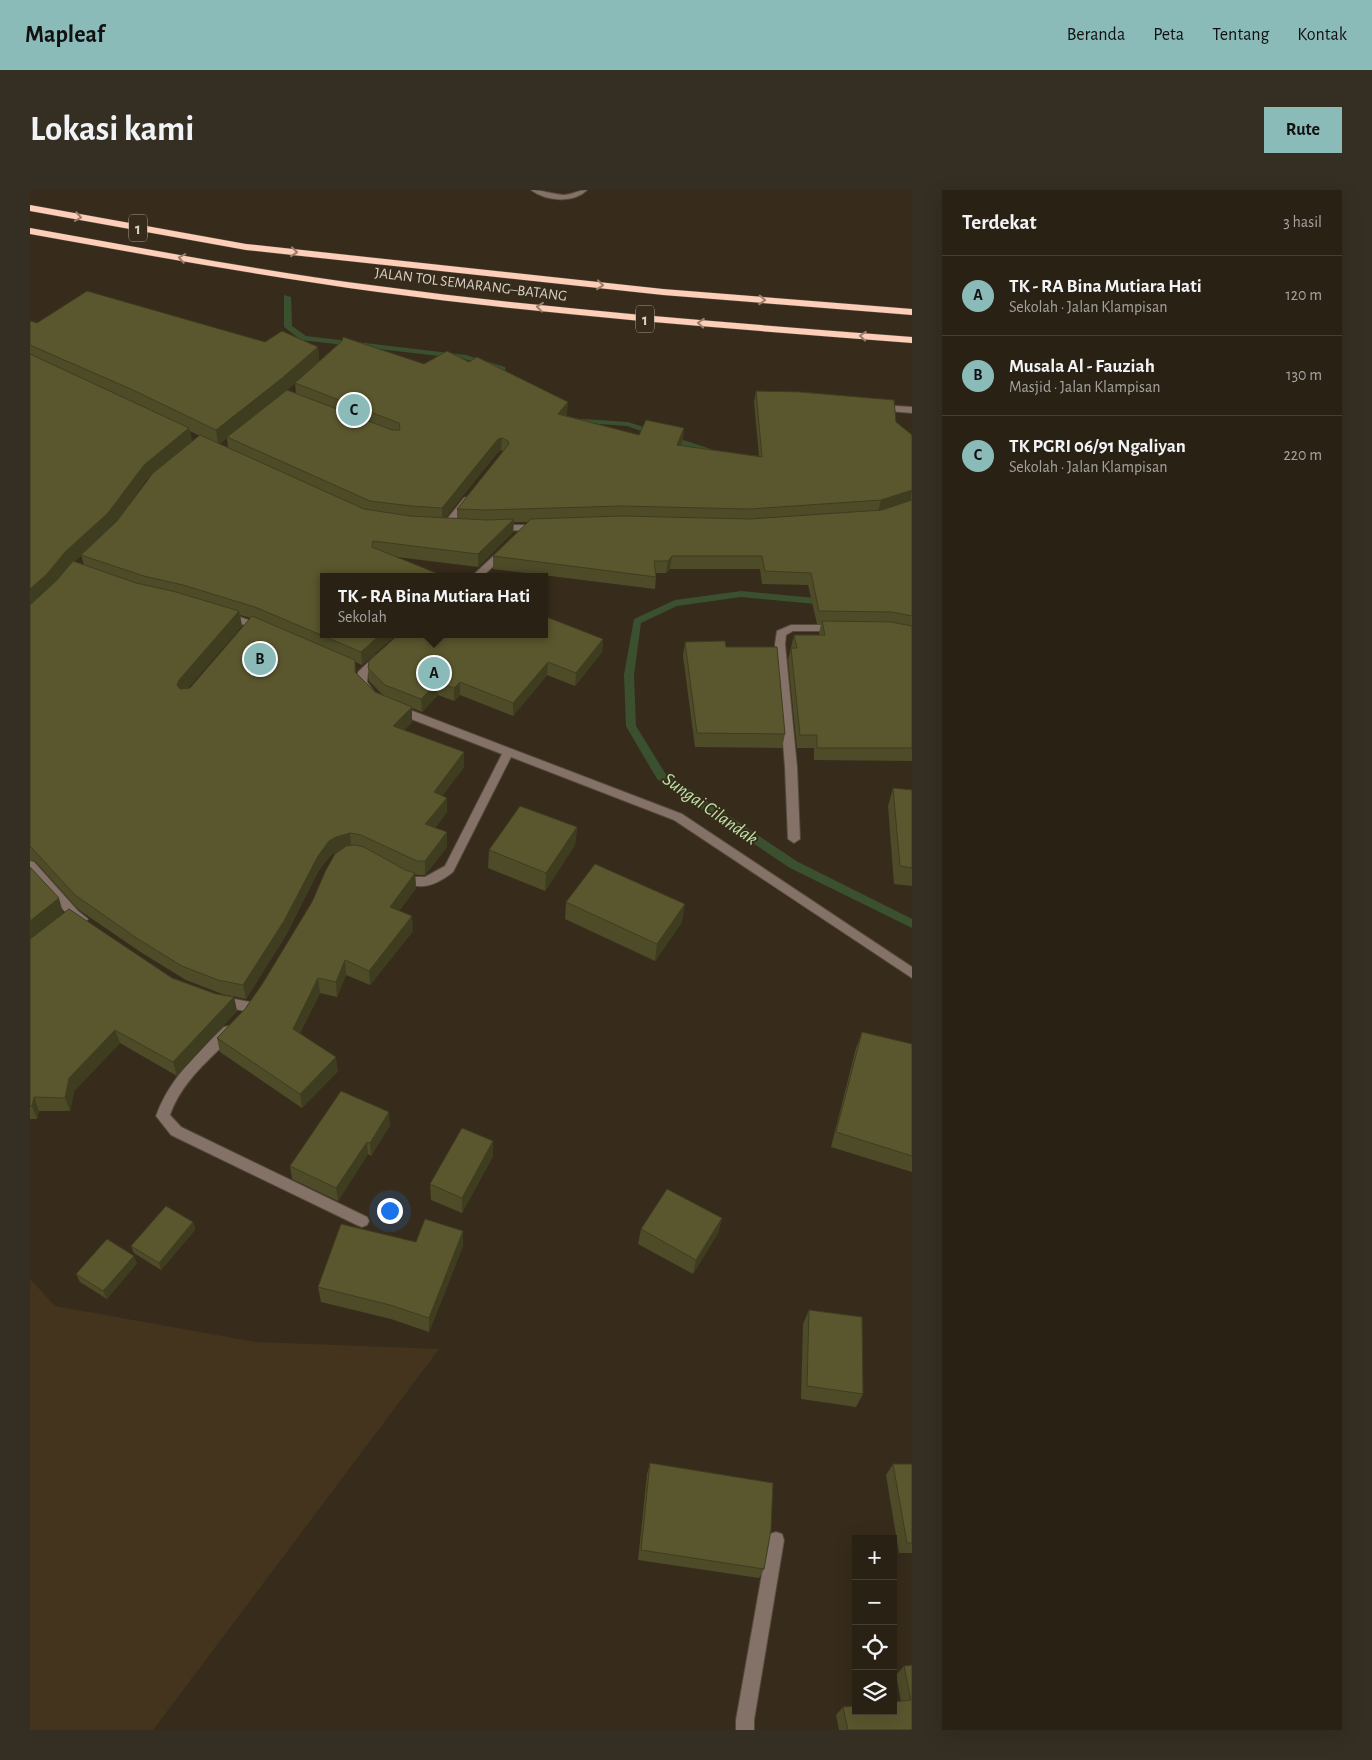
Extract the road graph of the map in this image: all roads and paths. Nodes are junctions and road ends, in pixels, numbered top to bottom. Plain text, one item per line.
1 (535, 190) edge
2 (583, 190) edge
3 (30, 208) edge
4 (30, 231) edge
5 (912, 312) edge
6 (912, 340) edge
7 (873, 408) edge
8 (912, 410) edge
9 (471, 494) edge
10 (463, 527) edge
11 (487, 528) edge
12 (526, 528) junction
13 (545, 528) edge
14 (480, 573) edge
15 (212, 611) edge
16 (849, 629) edge
17 (275, 634) edge
18 (385, 653) edge
19 (509, 751) junction
20 (794, 839) dead end
21 (30, 866) edge
22 (392, 870) edge
23 (89, 924) edge
24 (912, 973) edge
25 (204, 995) edge
26 (362, 1221) dead end
27 (776, 1540) dead end
28 (745, 1730) edge

1 - 2 street
3 -> 5 highway, JALAN TOL SEMARANG–BATANG / 1
6 -> 4 highway, JALAN TOL SEMARANG–BATANG / 1
7 - 8 street
9 - 10 street
11 - 12 street
12 - 13 street
12 - 14 street
15 - 17 street
16 - 20 street
18 - 19 street
19 - 22 street
19 - 24 street
21 - 23 street
25 - 26 street
27 - 28 street

